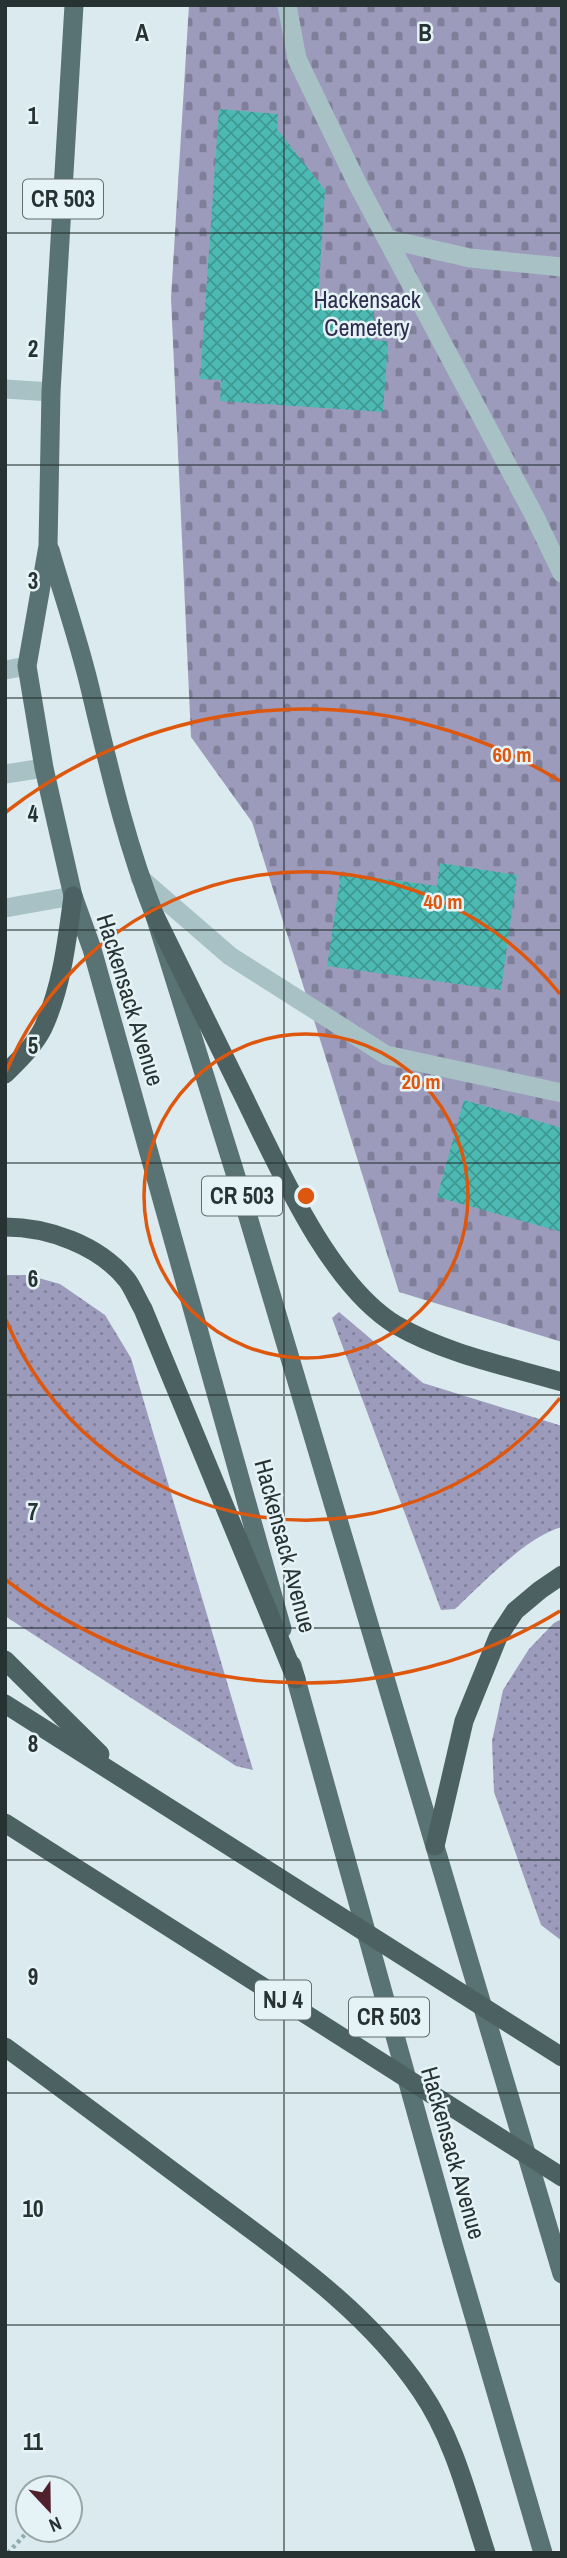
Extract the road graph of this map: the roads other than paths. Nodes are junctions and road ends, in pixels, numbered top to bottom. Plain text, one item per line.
1 (74, 5) edge
2 (287, 5) edge
3 (387, 239) junction
4 (562, 267) edge
5 (5, 389) edge
6 (51, 392) junction
7 (48, 546) junction
8 (562, 573) edge
9 (27, 666) junction
10 (5, 670) edge
11 (44, 768) junction
12 (5, 774) edge
13 (140, 878) junction
14 (73, 896) junction
15 (5, 908) edge
16 (155, 916) junction
17 (5, 1074) edge
18 (562, 1093) edge
19 (5, 1227) edge
20 (562, 1382) edge
21 (562, 1575) edge
22 (5, 1660) edge
23 (296, 1679) junction
24 (5, 1704) edge
25 (125, 1780) junction
26 (5, 1824) edge
27 (435, 1846) junction
28 (5, 2047) edge
29 (562, 2057) edge
30 (562, 2177) edge
31 (562, 2274) edge
32 (486, 2553) edge
33 (543, 2553) edge

1 - 6 main road, Hackensack Avenue / CR 503
2 - 3 street
3 - 4 street
3 - 8 street
5 - 6 street
6 - 7 main road, Hackensack Avenue / CR 503
7 - 9 main road, Hackensack Avenue / CR 503
7 - 13 main road, Hackensack Avenue / CR 503
9 - 10 street
9 - 11 main road, Hackensack Avenue / CR 503
11 - 12 street
11 - 14 main road, Hackensack Avenue / CR 503
13 - 16 main road, Hackensack Avenue / CR 503
13 - 18 street
14 - 15 street
14 - 17 highway
14 - 23 main road, Hackensack Avenue / CR 503
16 - 20 highway
16 - 27 main road, Hackensack Avenue / CR 503
19 - 23 highway
21 - 27 highway
22 - 25 highway
23 - 33 main road, Hackensack Avenue / CR 503
24 - 25 highway
25 - 29 highway
26 - 30 highway, NJ 4
27 - 31 main road, Hackensack Avenue / CR 503
28 - 32 highway

